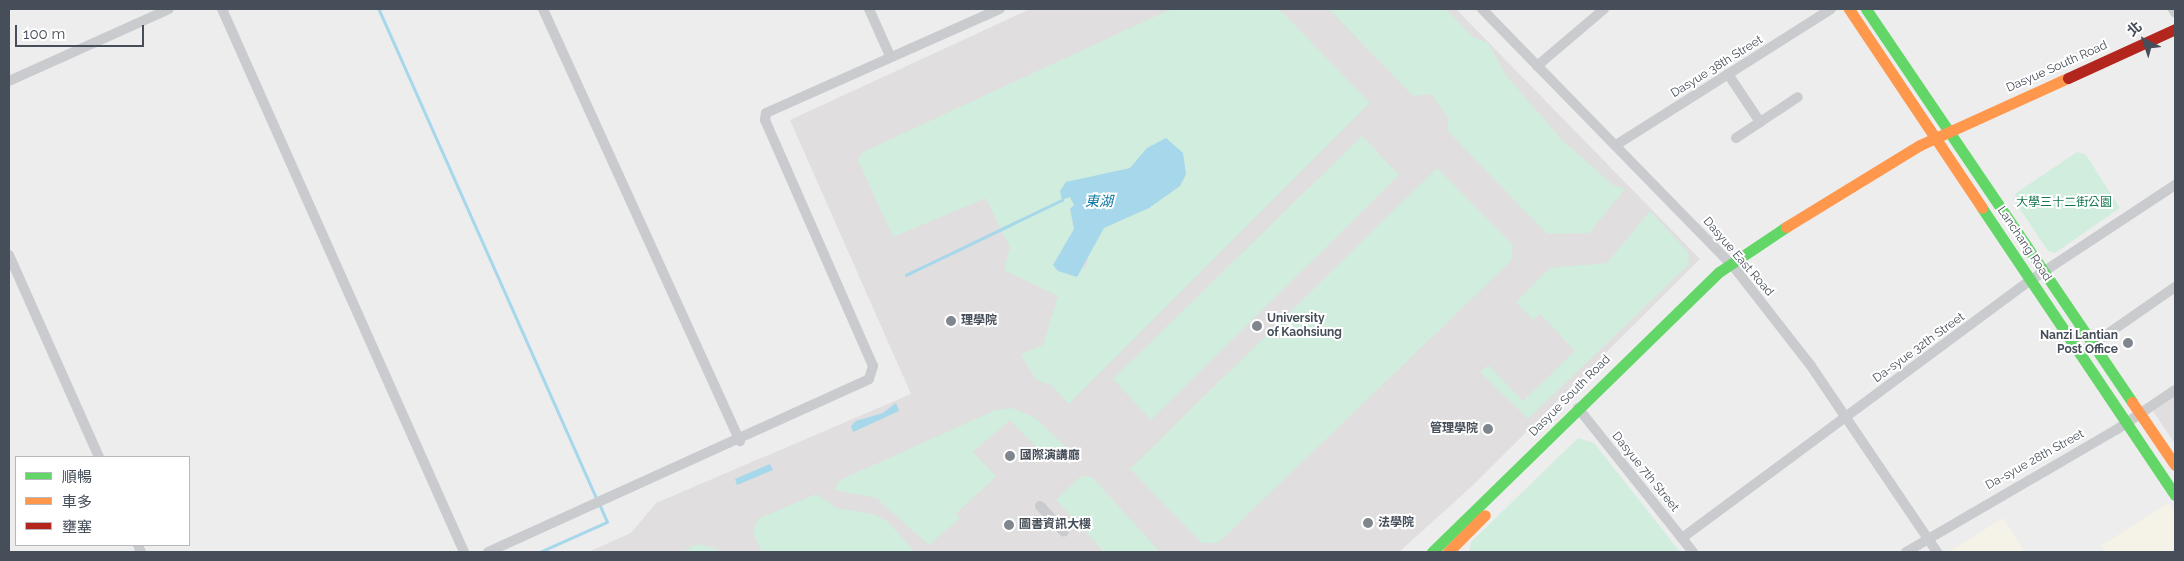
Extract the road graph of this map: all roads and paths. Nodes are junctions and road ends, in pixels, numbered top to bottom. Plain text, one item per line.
1 (169, 9) edge
2 (222, 9) edge
3 (544, 9) edge
4 (869, 9) edge
5 (1000, 9) edge
6 (1482, 9) edge
7 (1604, 9) edge
8 (1831, 9) edge
9 (1848, 9) edge
10 (1866, 9) edge
11 (2173, 9) edge
12 (2175, 13) edge
13 (2175, 29) edge
14 (890, 56) junction
15 (1537, 66) junction
16 (1728, 74) junction
17 (9, 81) edge
18 (1798, 97) dead end
19 (1760, 122) junction
20 (1950, 130) junction
21 (1736, 138) dead end
22 (1936, 138) junction
23 (1616, 146) junction
24 (2175, 185) edge
25 (9, 255) edge
26 (1733, 266) junction
27 (2044, 271) junction
28 (2031, 280) junction
29 (2175, 287) edge
30 (2094, 344) junction
31 (2080, 353) junction
32 (2175, 390) edge
33 (1580, 411) junction
34 (2141, 414) junction
35 (1846, 417) junction
36 (2127, 423) junction
37 (740, 441) junction
38 (99, 456) edge
39 (2175, 465) edge
40 (2175, 496) edge
41 (1040, 506) dead end
42 (1064, 532) dead end
43 (1927, 536) junction
44 (1682, 538) junction
45 (1441, 551) edge
46 (464, 552) edge
47 (488, 552) edge
48 (1693, 552) edge
49 (1906, 552) edge
50 (1938, 552) edge

1 - 17 street
2 - 46 street
3 - 37 street
4 - 14 street
5 - 14 street
6 - 15 street, Dasyue East Road
7 - 15 street
8 - 16 street, Dasyue 38th Street
9 - 22 street, Lanchang Road
10 - 20 street, Lanchang Road
11 - 12 street
13 - 20 street, Dasyue South Road
14 - 37 street
15 - 23 street, Dasyue East Road
16 - 19 street
16 - 23 street, Dasyue 38th Street
18 - 19 street
19 - 21 street
20 - 22 street, Dasyue South Road
20 - 27 street, Lanchang Road
22 - 26 street, Dasyue South Road
22 - 28 street, Lanchang Road
23 - 26 street, Dasyue East Road
24 - 27 street, Da-syue 32th Street
25 - 38 street
26 - 33 street, Dasyue South Road
26 - 35 street, Dasyue East Road
27 - 28 street, Da-syue 32th Street
27 - 30 street, Lanchang Road
28 - 31 street, Lanchang Road
28 - 35 street, Da-syue 32th Street
29 - 30 street
30 - 31 street
30 - 34 street, Lanchang Road
31 - 36 street, Lanchang Road
32 - 34 street, Da-syue 28th Street
33 - 44 street, Dasyue 7th Street
33 - 45 street, Dasyue South Road
34 - 36 street, Da-syue 28th Street
34 - 39 street, Lanchang Road
35 - 43 street, Dasyue East Road
35 - 44 street, Da-syue 32th Street
36 - 40 street, Lanchang Road
36 - 43 street, Da-syue 28th Street
37 - 47 street
41 - 42 street
43 - 49 street, Da-syue 28th Street
43 - 50 street, Dasyue East Road
44 - 48 street, Dasyue 7th Street

